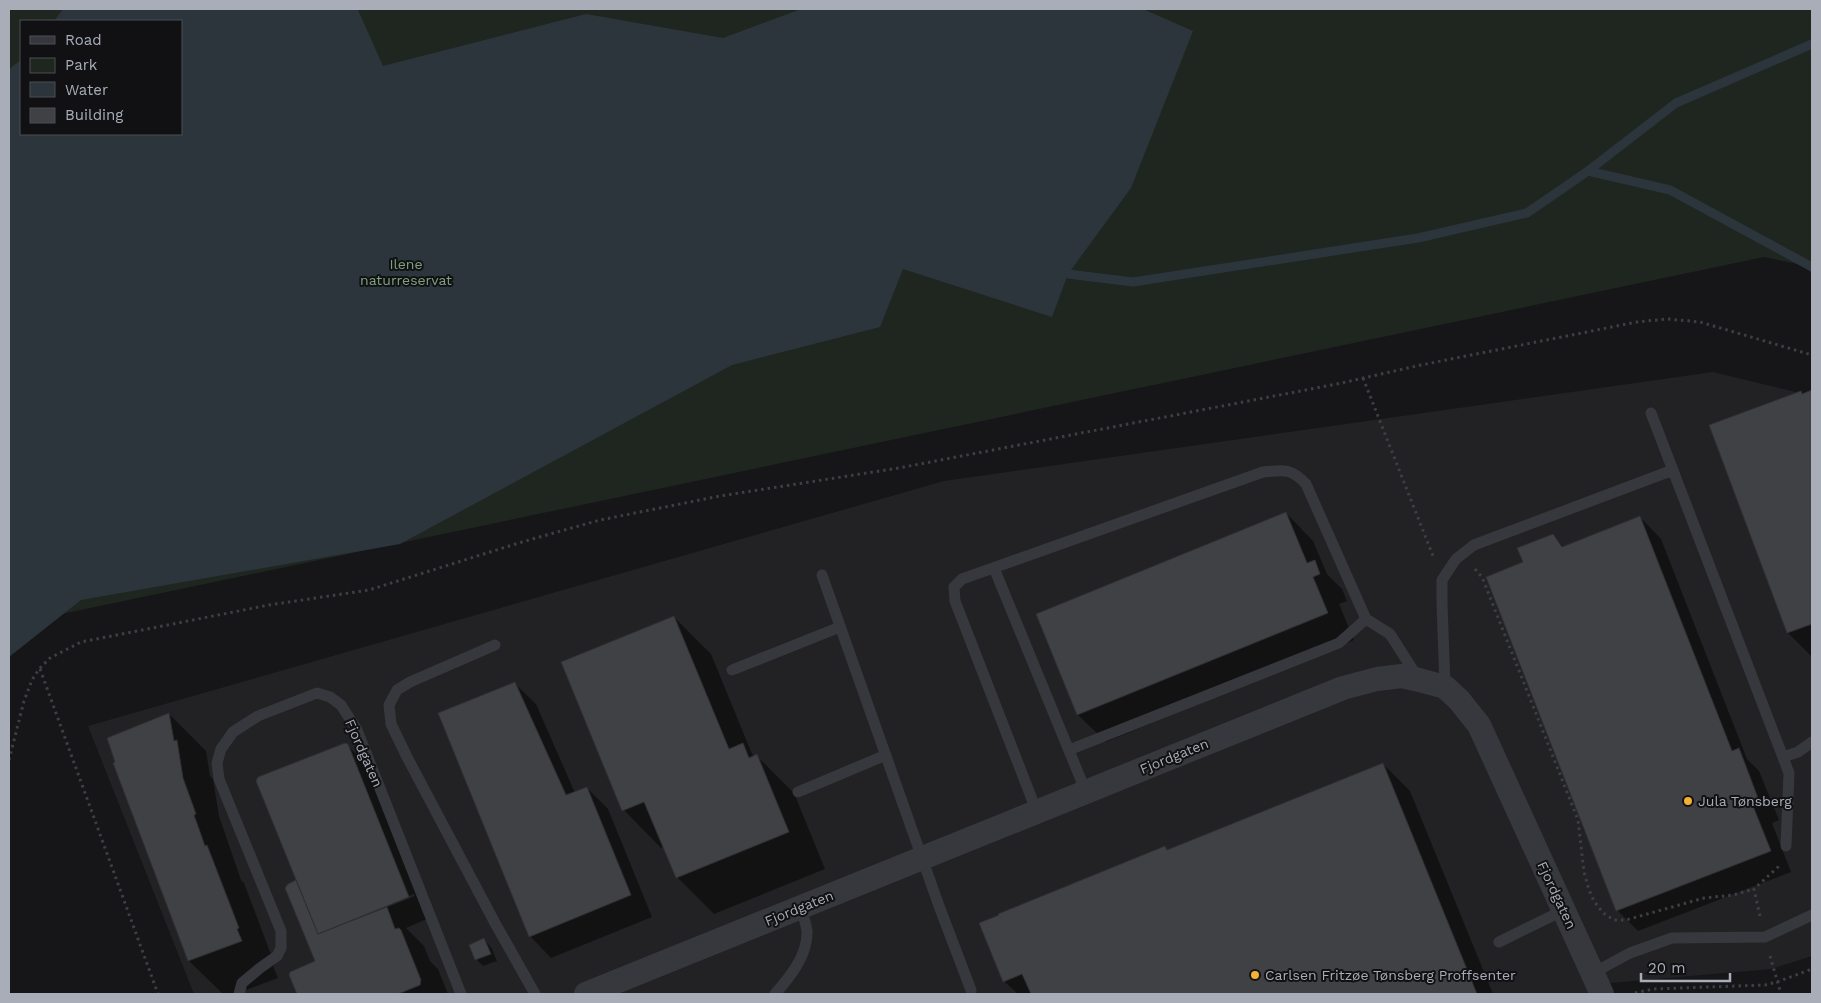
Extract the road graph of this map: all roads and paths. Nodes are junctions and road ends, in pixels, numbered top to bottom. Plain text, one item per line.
1 (1812, 355) edge
2 (1363, 378) junction
3 (1651, 413) dead end
4 (1673, 470) junction
5 (1462, 554) junction
6 (994, 568) junction
7 (822, 575) dead end
8 (1442, 580) junction
9 (1366, 619) junction
10 (840, 627) junction
11 (495, 645) dead end
12 (39, 669) junction
13 (732, 670) dead end
14 (1419, 680) junction
15 (1445, 687) junction
16 (1812, 742) edge
17 (1069, 750) junction
18 (886, 755) junction
19 (1783, 757) junction
20 (9, 760) edge
21 (798, 792) dead end
22 (1086, 792) junction
23 (1037, 812) junction
24 (1786, 846) dead end
25 (922, 858) junction
26 (1754, 889) dead end
27 (800, 908) junction
28 (1564, 910) junction
29 (1812, 915) edge
30 (1499, 942) dead end
31 (1812, 969) edge
32 (1598, 984) edge
33 (971, 990) dead end
34 (1635, 993) dead end
35 (158, 994) edge
36 (239, 994) edge
37 (461, 994) edge
38 (535, 994) edge
39 (586, 994) edge
40 (775, 994) edge

1 - 2 path
2 - 8 path
2 - 12 path
3 - 4 lane
4 - 5 lane
4 - 19 lane
5 - 8 lane
5 - 26 path
6 - 9 lane
6 - 17 lane
6 - 23 lane
7 - 10 lane
8 - 15 lane
9 - 14 lane
9 - 17 lane
10 - 13 lane
10 - 18 lane
11 - 38 lane
12 - 20 path
12 - 35 path
14 - 15 street, Fjordgaten
14 - 22 street, Fjordgaten
15 - 28 street, Fjordgaten
16 - 19 lane
17 - 22 lane
18 - 21 lane
18 - 25 lane
19 - 24 lane
22 - 23 street, Fjordgaten
23 - 25 street, Fjordgaten
25 - 27 street, Fjordgaten
25 - 33 lane
27 - 39 street, Fjordgaten
27 - 40 lane
28 - 30 lane
28 - 32 street, Fjordgaten
29 - 32 lane
31 - 34 path
36 - 37 lane, Fjordgaten

